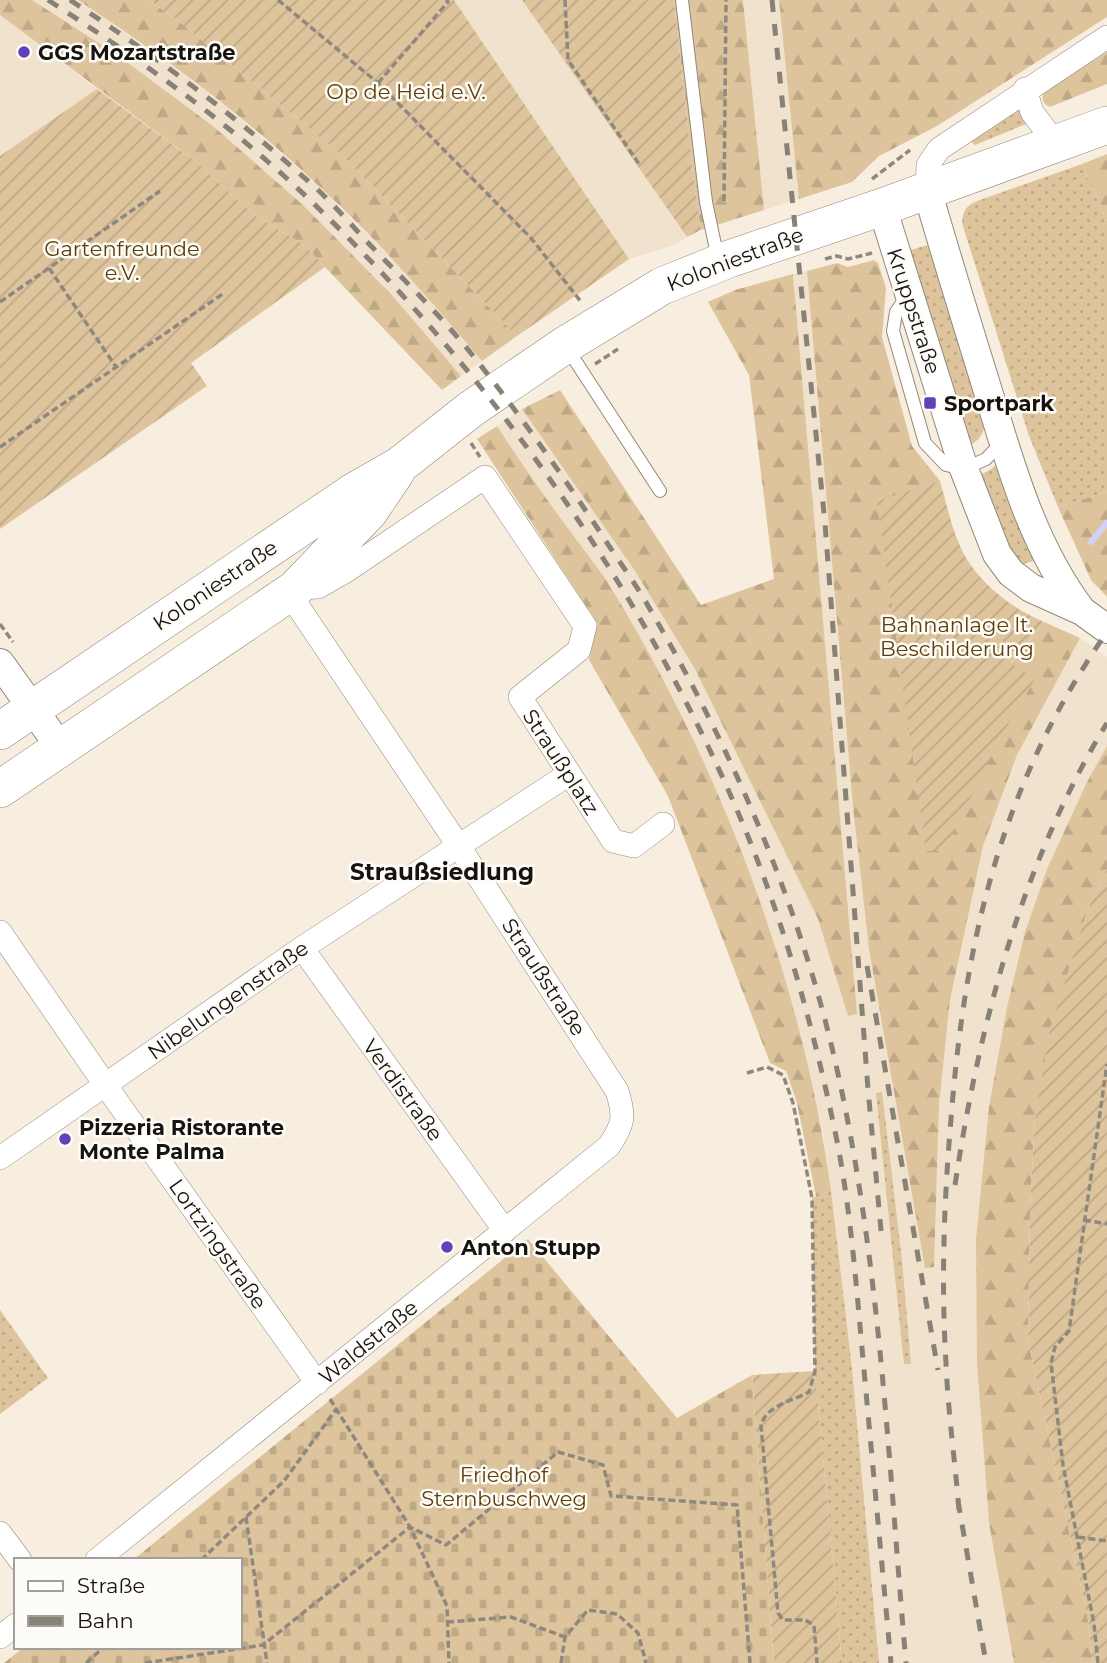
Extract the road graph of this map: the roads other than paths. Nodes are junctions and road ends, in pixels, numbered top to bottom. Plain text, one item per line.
1 (682, 0) edge
2 (1107, 37) edge
3 (1025, 89) junction
4 (1107, 125) edge
5 (1056, 144) junction
6 (928, 190) junction
7 (882, 207) junction
8 (719, 263) junction
9 (565, 345) junction
10 (1003, 441) junction
11 (400, 465) junction
12 (964, 469) junction
13 (660, 491) dead end
14 (292, 591) junction
15 (1082, 611) junction
16 (1107, 629) edge
17 (579, 650) joint
18 (0, 663) edge
19 (33, 709) junction
20 (0, 732) edge
21 (60, 747) junction
22 (569, 774) junction
23 (0, 789) edge
24 (663, 824) dead end
25 (458, 845) junction
26 (0, 932) edge
27 (302, 948) junction
28 (106, 1086) junction
29 (623, 1112) joint
30 (0, 1158) edge
31 (505, 1231) junction
32 (320, 1387) junction
33 (0, 1533) edge
34 (19, 1558) edge
35 (100, 1558) edge

1 - 8 lane
2 - 3 street
3 - 5 street
3 - 6 street
4 - 5 main road, Koloniestraße
5 - 6 main road, Koloniestraße
6 - 7 main road, Koloniestraße
6 - 10 street, Kruppstraße
7 - 8 main road, Koloniestraße
7 - 12 street, Kruppstraße
8 - 9 main road, Koloniestraße
9 - 11 main road, Koloniestraße
9 - 13 lane
10 - 12 lane
10 - 15 street, Kruppstraße
11 - 14 main road, Koloniestraße
11 - 19 main road, Koloniestraße
12 - 15 street, Kruppstraße
14 - 17 street, Koloniestraße
14 - 21 main road, Koloniestraße
14 - 25 street, Straußstraße
15 - 16 street, Kruppstraße
17 - 22 street, Straußplatz
18 - 19 street
19 - 20 main road, Koloniestraße
19 - 21 street
21 - 23 main road, Koloniestraße
22 - 24 street, Straußplatz
22 - 25 street
25 - 27 street, Nibelungenstraße
25 - 29 street, Straußstraße
26 - 28 street, Lortzingstraße
27 - 28 street, Nibelungenstraße
27 - 31 street, Verdistraße
28 - 30 street, Nibelungenstraße
28 - 32 street, Lortzingstraße
29 - 31 street, Waldstraße
31 - 32 street, Waldstraße
32 - 35 street, Waldstraße
33 - 34 street

